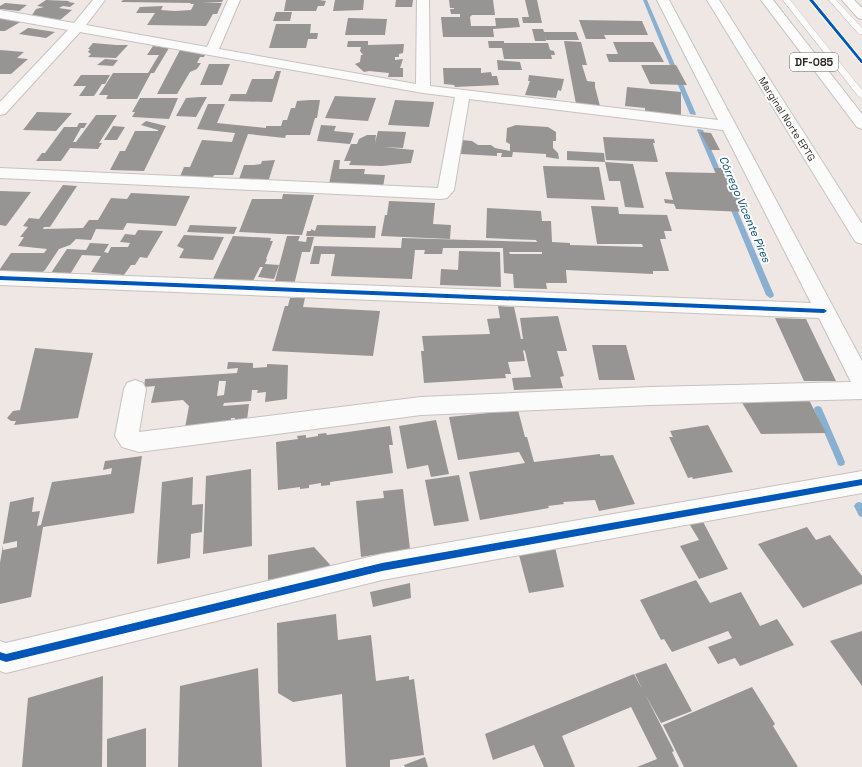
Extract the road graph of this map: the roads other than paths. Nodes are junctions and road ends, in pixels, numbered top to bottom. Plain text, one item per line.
1 (99, 0) edge
2 (234, 0) edge
3 (423, 0) edge
4 (662, 0) edge
5 (713, 0) edge
6 (767, 0) edge
7 (786, 0) edge
8 (832, 0) edge
9 (848, 0) edge
10 (0, 14) edge
11 (862, 15) edge
12 (78, 27) junction
13 (862, 32) edge
14 (212, 51) junction
15 (423, 89) junction
16 (463, 95) junction
17 (862, 95) edge
18 (0, 110) edge
19 (862, 124) edge
20 (728, 126) junction
21 (0, 173) edge
22 (862, 238) edge
23 (0, 278) edge
24 (824, 311) junction
25 (862, 382) edge
26 (135, 389) dead end
27 (862, 390) edge
28 (862, 482) edge
29 (0, 656) edge

1 - 12 main road
2 - 14 main road
3 - 15 main road
4 - 20 main road
5 - 22 main road, Marginal Norte EPTG
6 - 19 main road, DF-085
7 - 17 lane
8 - 13 lane
9 - 11 main road
10 - 12 main road
12 - 14 main road
12 - 18 main road
14 - 15 main road
15 - 16 main road
16 - 20 main road
16 - 21 main road
20 - 24 main road
23 - 24 main road
24 - 25 main road
26 - 27 main road
28 - 29 main road

